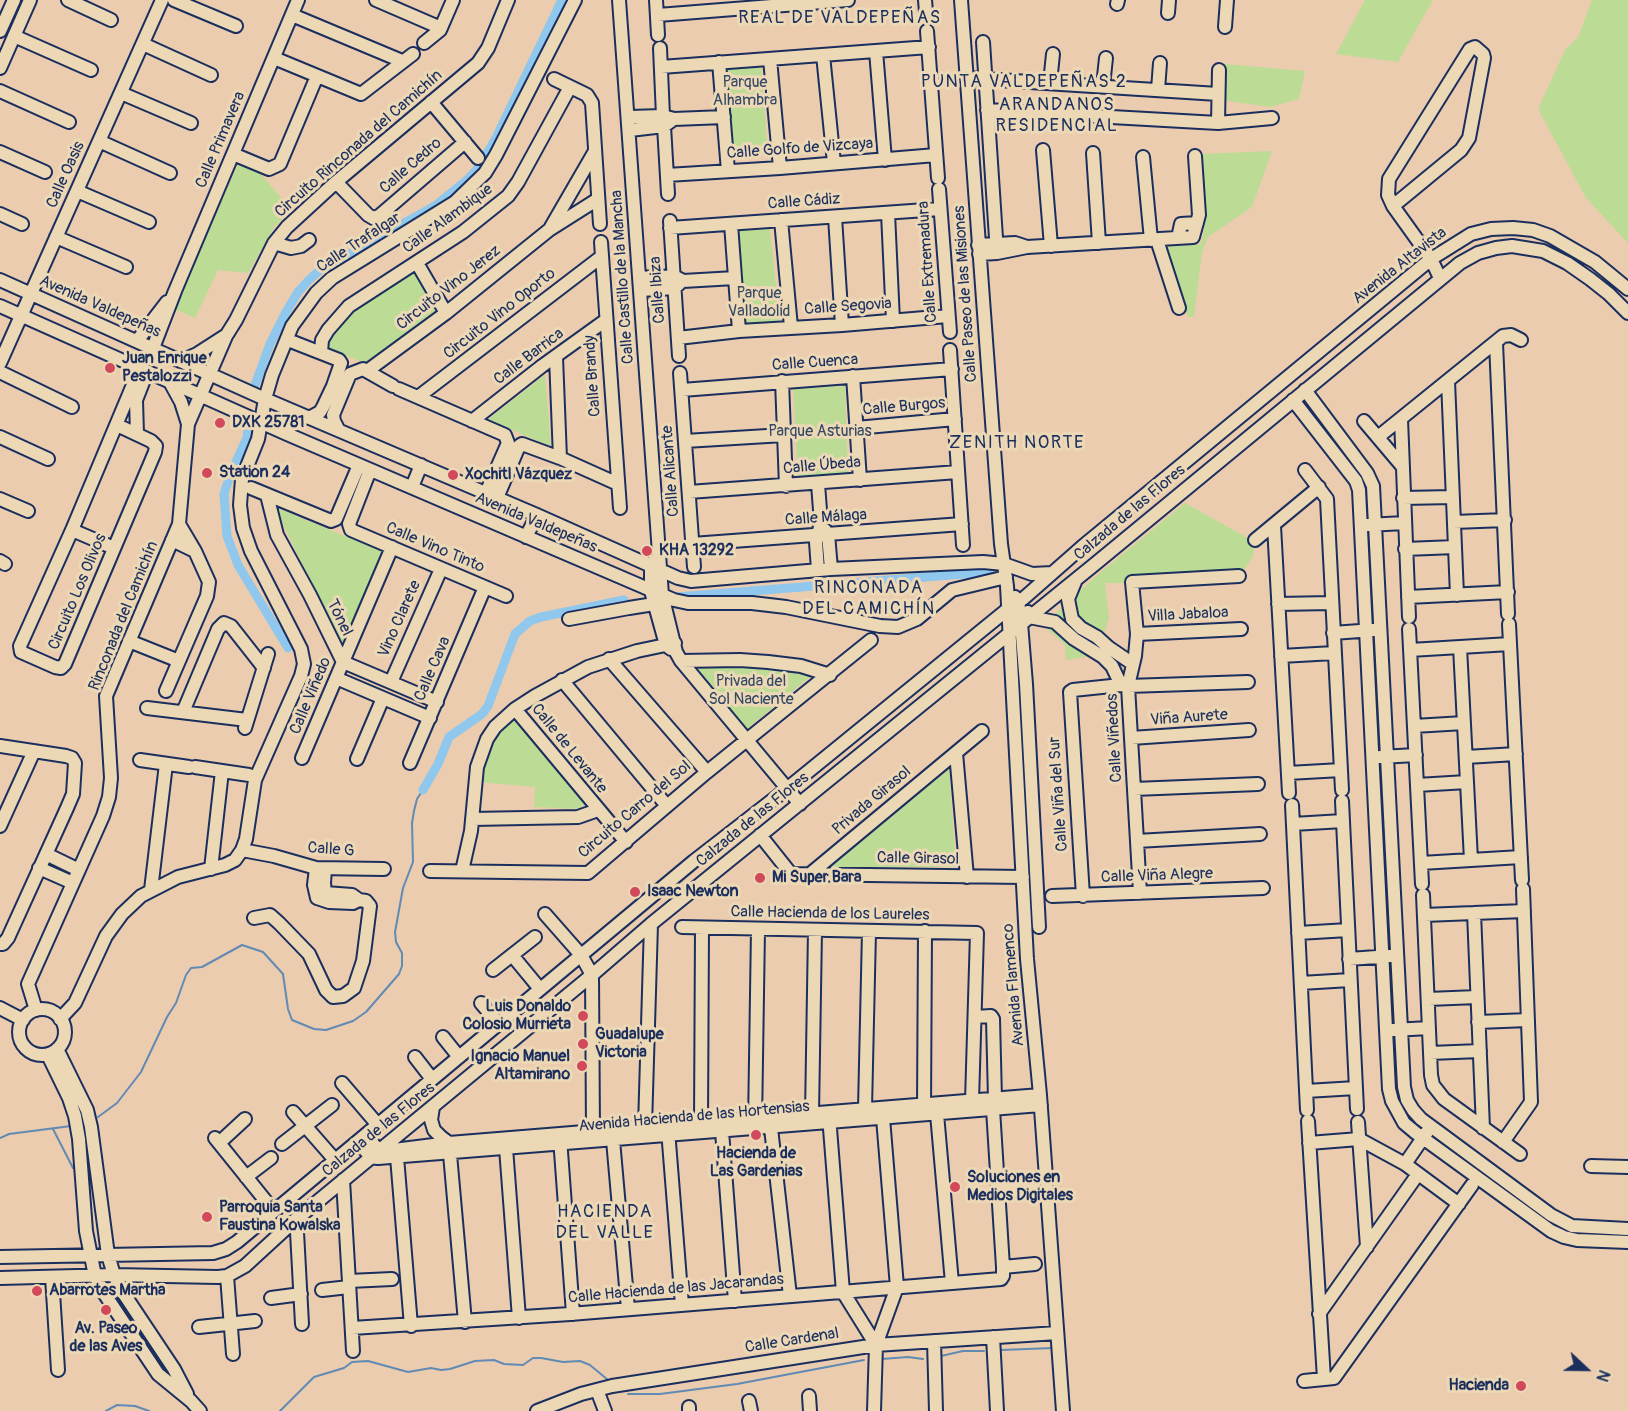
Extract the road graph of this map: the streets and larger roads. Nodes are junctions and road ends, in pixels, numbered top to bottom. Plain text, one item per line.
1 (14, 0) edge
2 (30, 0) edge
3 (68, 0) edge
4 (162, 0) edge
5 (174, 0) edge
6 (298, 0) edge
7 (376, 0) edge
8 (453, 0) edge
9 (508, 0) edge
10 (575, 0) edge
11 (619, 0) edge
12 (656, 0) edge
13 (848, 0) edge
14 (962, 0) edge
15 (1169, 0) edge
16 (1227, 0) edge
17 (820, 1) edge
18 (767, 3) edge
19 (399, 5) edge
20 (717, 5) edge
21 (1168, 14) dead end
22 (292, 15) junction
23 (658, 15) junction
24 (111, 20) dead end
25 (236, 26) dead end
26 (1225, 27) dead end
27 (441, 28) junction
28 (927, 30) dead end
29 (0, 31) edge
30 (658, 34) dead end
31 (14, 36) junction
32 (983, 42) dead end
33 (424, 43) dead end
34 (143, 44) junction
35 (929, 47) junction
36 (660, 48) dead end
37 (876, 51) junction
38 (413, 54) dead end
39 (1053, 54) dead end
40 (823, 55) junction
41 (274, 58) junction
42 (1106, 58) dead end
43 (770, 59) junction
44 (402, 61) junction
45 (719, 62) junction
46 (1160, 63) dead end
47 (661, 67) junction
48 (0, 68) edge
49 (91, 70) dead end
50 (1219, 70) dead end
51 (211, 75) dead end
52 (317, 76) junction
53 (968, 78) junction
54 (554, 79) dead end
55 (984, 79) junction
56 (1050, 83) junction
57 (1103, 86) junction
58 (570, 87) junction
59 (1158, 90) junction
60 (0, 91) edge
61 (121, 93) junction
62 (1218, 94) junction
63 (431, 102) junction
64 (987, 110) junction
65 (629, 117) junction
66 (724, 117) junction
67 (1272, 118) dead end
68 (667, 120) junction
69 (69, 122) dead end
70 (191, 123) dead end
71 (1218, 123) junction
72 (630, 130) junction
73 (99, 141) junction
74 (465, 142) junction
75 (595, 150) junction
76 (1043, 150) dead end
77 (0, 152) edge
78 (1093, 153) dead end
79 (233, 154) junction
80 (936, 155) junction
81 (1195, 156) dead end
82 (478, 158) dead end
83 (1143, 158) dead end
84 (885, 160) junction
85 (834, 163) junction
86 (780, 168) junction
87 (728, 171) junction
88 (45, 172) dead end
89 (170, 173) dead end
90 (667, 175) junction
91 (336, 182) junction
92 (77, 191) junction
93 (668, 194) dead end
94 (598, 199) junction
95 (1393, 206) junction
96 (940, 209) junction
97 (888, 213) junction
98 (0, 214) edge
99 (835, 217) junction
100 (781, 220) junction
101 (149, 222) dead end
102 (1197, 223) junction
103 (22, 224) dead end
104 (600, 224) dead end
105 (670, 224) joint
106 (731, 224) junction
107 (549, 230) junction
108 (1550, 236) junction
109 (56, 237) junction
110 (1178, 238) junction
111 (309, 240) dead end
112 (1154, 240) junction
113 (601, 242) dead end
114 (274, 243) junction
115 (1099, 243) junction
116 (1051, 246) junction
117 (996, 248) junction
118 (978, 249) junction
119 (1543, 251) junction
120 (602, 257) junction
121 (1431, 260) junction
122 (417, 263) junction
123 (126, 267) dead end
124 (735, 278) junction
125 (1440, 278) junction
126 (0, 280) edge
127 (677, 282) junction
128 (640, 284) junction
129 (1628, 289) edge
130 (175, 291) junction
131 (31, 294) junction
132 (0, 306) edge
133 (1179, 308) dead end
134 (446, 313) junction
135 (1628, 313) edge
136 (1366, 314) junction
137 (21, 315) junction
138 (948, 316) junction
139 (606, 320) junction
140 (893, 321) junction
141 (842, 325) junction
142 (791, 327) junction
143 (1379, 330) junction
144 (739, 331) junction
145 (950, 332) dead end
146 (1339, 335) junction
147 (226, 336) junction
148 (678, 338) junction
149 (1521, 340) dead end
150 (137, 341) junction
151 (293, 342) dead end
152 (1496, 343) junction
153 (153, 348) junction
154 (950, 350) dead end
155 (1353, 351) junction
156 (321, 352) junction
157 (679, 356) dead end
158 (556, 357) junction
159 (181, 361) junction
160 (0, 363) edge
161 (952, 369) junction
162 (143, 370) junction
163 (346, 370) junction
164 (367, 371) junction
165 (0, 372) edge
166 (680, 373) dead end
167 (209, 374) junction
168 (854, 376) junction
169 (782, 381) junction
170 (1448, 381) junction
171 (170, 382) junction
172 (682, 390) junction
173 (1305, 390) junction
174 (1271, 393) joint
175 (199, 395) junction
176 (132, 398) junction
177 (418, 398) junction
178 (265, 399) junction
179 (333, 399) junction
180 (1288, 404) junction
181 (72, 407) dead end
182 (295, 412) junction
183 (1245, 414) junction
184 (309, 418) junction
185 (955, 419) junction
186 (1401, 419) junction
187 (472, 421) junction
188 (1364, 421) dead end
189 (261, 422) junction
190 (188, 424) junction
191 (117, 425) junction
192 (856, 428) junction
193 (338, 429) junction
194 (1257, 429) junction
195 (137, 434) junction
196 (287, 434) junction
197 (784, 435) junction
198 (0, 437) edge
199 (1378, 437) junction
200 (685, 441) junction
201 (513, 445) junction
202 (560, 458) junction
203 (48, 459) dead end
204 (421, 465) junction
205 (1402, 466) junction
206 (365, 467) junction
207 (1305, 470) dead end
208 (958, 472) junction
209 (860, 480) junction
210 (618, 484) junction
211 (818, 484) junction
212 (786, 486) junction
213 (1319, 487) junction
214 (251, 488) dead end
215 (412, 488) junction
216 (356, 489) junction
217 (688, 492) junction
218 (267, 495) junction
219 (492, 495) junction
220 (1453, 497) junction
221 (1403, 498) junction
222 (0, 499) edge
223 (620, 508) dead end
224 (28, 511) dead end
225 (537, 515) junction
226 (1505, 520) junction
227 (1454, 522) junction
228 (1404, 523) junction
229 (179, 524) junction
230 (962, 524) junction
231 (1361, 525) junction
232 (1375, 525) junction
233 (1274, 526) junction
234 (72, 530) junction
235 (822, 531) junction
236 (526, 537) junction
237 (172, 540) junction
238 (1255, 540) dead end
239 (692, 544) junction
240 (963, 545) dead end
241 (392, 547) junction
242 (114, 548) junction
243 (1082, 548) junction
244 (1455, 548) junction
245 (1405, 549) junction
246 (195, 551) junction
247 (1004, 564) junction
248 (1095, 564) junction
249 (694, 567) dead end
250 (656, 568) junction
251 (441, 569) junction
252 (825, 570) junction
253 (1052, 573) junction
254 (1239, 576) dead end
255 (1076, 580) junction
256 (1007, 581) junction
257 (485, 587) junction
258 (1508, 592) junction
259 (1457, 594) junction
260 (506, 596) dead end
261 (1408, 597) junction
262 (658, 599) junction
263 (1016, 603) junction
264 (1332, 603) junction
265 (1278, 604) junction
266 (1069, 611) junction
267 (569, 619) dead end
268 (1025, 620) junction
269 (1055, 622) junction
270 (1241, 628) dead end
271 (1380, 630) junction
272 (1366, 631) junction
273 (1009, 633) junction
274 (1333, 633) junction
275 (1137, 634) junction
276 (129, 640) junction
277 (871, 640) dead end
278 (1510, 644) junction
279 (1460, 647) junction
280 (674, 650) junction
281 (1410, 650) junction
282 (1334, 653) junction
283 (268, 654) dead end
284 (1281, 656) junction
285 (609, 659) junction
286 (176, 660) junction
287 (1128, 661) junction
288 (343, 662) junction
289 (1112, 666) junction
290 (264, 668) junction
291 (830, 675) junction
292 (336, 678) junction
293 (562, 680) junction
294 (391, 682) junction
295 (1248, 682) dead end
296 (1124, 686) junction
297 (383, 698) junction
298 (437, 702) junction
299 (147, 708) dead end
300 (515, 709) junction
301 (184, 711) junction
302 (430, 718) junction
303 (1464, 723) junction
304 (1414, 726) junction
305 (1249, 730) dead end
306 (982, 731) dead end
307 (1131, 738) junction
308 (747, 741) junction
309 (0, 746) edge
310 (34, 751) junction
311 (956, 753) junction
312 (1516, 754) junction
313 (1416, 755) junction
314 (1373, 757) junction
315 (1387, 757) junction
316 (1466, 757) junction
317 (302, 758) dead end
318 (357, 759) dead end
319 (1032, 759) junction
320 (140, 760) dead end
321 (1017, 761) junction
322 (410, 763) dead end
323 (166, 764) junction
324 (1341, 770) junction
325 (222, 771) junction
326 (707, 772) junction
327 (1288, 773) junction
328 (249, 775) dead end
329 (1467, 782) junction
330 (1258, 784) dead end
331 (1417, 785) junction
332 (788, 788) junction
333 (1134, 789) junction
334 (1289, 792) dead end
335 (800, 804) junction
336 (1292, 805) dead end
337 (667, 806) junction
338 (598, 810) junction
339 (472, 819) junction
340 (1342, 821) junction
341 (1293, 824) junction
342 (0, 826) edge
343 (1260, 834) dead end
344 (760, 835) junction
345 (1137, 841) junction
346 (626, 842) junction
347 (242, 850) junction
348 (46, 854) junction
349 (1521, 857) junction
350 (1471, 860) junction
351 (1421, 863) junction
352 (39, 868) junction
353 (321, 868) junction
354 (212, 869) junction
355 (384, 869) dead end
356 (79, 870) junction
357 (430, 871) dead end
358 (462, 871) junction
359 (810, 874) junction
360 (967, 876) junction
361 (1023, 878) junction
362 (73, 883) junction
363 (1263, 888) dead end
364 (151, 890) junction
365 (1140, 893) junction
366 (653, 895) junction
367 (1052, 896) dead end
368 (1083, 896) junction
369 (666, 911) junction
370 (1524, 911) junction
371 (1474, 913) junction
372 (545, 914) dead end
373 (1424, 915) junction
374 (254, 918) dead end
375 (651, 924) junction
376 (682, 927) dead end
377 (1039, 927) dead end
378 (702, 928) junction
379 (758, 929) junction
380 (815, 930) junction
381 (1348, 930) junction
382 (869, 931) junction
383 (925, 932) junction
384 (1298, 933) junction
385 (535, 937) dead end
386 (0, 944) edge
387 (512, 955) junction
388 (581, 955) junction
389 (1397, 956) junction
390 (1383, 957) junction
391 (1349, 959) junction
392 (493, 970) dead end
393 (592, 975) junction
394 (1350, 980) junction
395 (1301, 983) junction
396 (540, 989) junction
397 (1477, 997) junction
398 (1428, 999) junction
399 (481, 1003) dead end
400 (0, 1008) edge
401 (36, 1010) junction
402 (975, 1017) junction
403 (60, 1019) junction
404 (22, 1020) junction
405 (1528, 1020) junction
406 (1478, 1022) junction
407 (498, 1024) junction
408 (1429, 1028) junction
409 (1401, 1030) junction
410 (1386, 1031) junction
411 (443, 1037) dead end
412 (1480, 1051) junction
413 (52, 1052) junction
414 (1430, 1053) junction
415 (415, 1057) dead end
416 (459, 1057) junction
417 (432, 1079) junction
418 (342, 1083) dead end
419 (1356, 1088) junction
420 (1306, 1091) junction
421 (1040, 1100) junction
422 (972, 1101) junction
423 (994, 1104) junction
424 (332, 1105) dead end
425 (433, 1107) junction
426 (864, 1109) junction
427 (924, 1110) junction
428 (293, 1112) dead end
429 (812, 1114) junction
430 (938, 1114) junction
431 (830, 1117) junction
432 (883, 1118) junction
433 (245, 1119) dead end
434 (701, 1123) junction
435 (754, 1123) junction
436 (378, 1125) junction
437 (305, 1126) junction
438 (1431, 1126) junction
439 (645, 1127) junction
440 (771, 1128) junction
441 (1482, 1128) junction
442 (668, 1130) junction
443 (722, 1131) junction
444 (592, 1132) junction
445 (1423, 1138) junction
446 (362, 1139) junction
447 (560, 1139) junction
448 (1359, 1139) junction
449 (613, 1140) junction
450 (1503, 1142) junction
451 (92, 1143) junction
452 (1309, 1143) junction
453 (79, 1144) junction
454 (282, 1144) dead end
455 (450, 1148) junction
456 (506, 1148) junction
457 (375, 1153) junction
458 (1520, 1154) dead end
459 (397, 1157) junction
460 (271, 1158) dead end
461 (335, 1160) junction
462 (1404, 1164) junction
463 (1591, 1166) dead end
464 (1628, 1167) edge
465 (1418, 1174) junction
466 (246, 1177) junction
467 (343, 1180) junction
468 (1472, 1185) dead end
469 (1511, 1185) junction
470 (1033, 1186) dead end
471 (998, 1189) junction
472 (1503, 1196) junction
473 (1459, 1204) junction
474 (273, 1210) junction
475 (294, 1221) junction
476 (1628, 1229) edge
477 (1628, 1242) edge
478 (1367, 1247) junction
479 (90, 1255) junction
480 (108, 1255) junction
481 (0, 1257) edge
482 (1035, 1264) dead end
483 (1003, 1272) junction
484 (114, 1275) junction
485 (95, 1276) junction
486 (227, 1276) junction
487 (52, 1277) junction
488 (0, 1278) edge
489 (392, 1279) dead end
490 (952, 1283) junction
491 (349, 1284) junction
492 (897, 1287) junction
493 (322, 1290) dead end
494 (843, 1292) junction
495 (301, 1294) junction
496 (790, 1296) junction
497 (271, 1298) dead end
498 (735, 1301) junction
499 (682, 1305) junction
500 (627, 1309) junction
501 (573, 1314) junction
502 (1319, 1314) junction
503 (519, 1318) junction
504 (255, 1321) dead end
505 (465, 1322) junction
506 (229, 1323) junction
507 (302, 1324) dead end
508 (411, 1326) junction
509 (199, 1327) dead end
510 (352, 1328) junction
511 (1057, 1334) junction
512 (993, 1337) junction
513 (934, 1341) junction
514 (876, 1345) junction
515 (353, 1351) dead end
516 (232, 1354) dead end
517 (58, 1370) dead end
518 (1324, 1379) junction
519 (1304, 1381) dead end
520 (597, 1390) junction
521 (809, 1396) dead end
522 (191, 1401) junction
523 (200, 1411) edge
524 (537, 1411) edge
525 (605, 1411) edge
526 (810, 1411) edge
527 (874, 1411) edge
528 (936, 1411) edge
529 (998, 1411) edge
530 (1063, 1411) edge

1 - 29 street
2 - 31 street
3 - 24 street
4 - 34 street, Calle Oasis
5 - 25 street
6 - 22 street, Calle Primavera
7 - 19 street
8 - 27 street
9 - 63 street, Circuito Rinconada del Camichín
10 - 178 street, Calle Trafalgar
11 - 65 street, Calle Castillo de la Mancha
12 - 23 street
13 - 17 street
14 - 53 street, Calle Paseo de las Misiones
15 - 21 street
16 - 26 street
17 - 18 street
18 - 20 street
19 - 27 street
20 - 23 street
22 - 41 street, Calle Primavera
22 - 44 street
23 - 30 street
27 - 33 street
28 - 35 street, Calle Extremadura
31 - 48 street
31 - 49 street
32 - 55 street
34 - 51 street
34 - 61 street, Calle Oasis
35 - 37 street
35 - 80 street, Calle Extremadura
36 - 47 street
37 - 40 street
37 - 84 street
38 - 44 street
39 - 56 street
40 - 43 street
40 - 85 street
41 - 52 street
41 - 79 street, Calle Primavera
42 - 57 street
43 - 45 street
43 - 86 street
44 - 52 street
45 - 47 street
45 - 66 street
46 - 59 street
47 - 68 street
50 - 62 street
52 - 79 street
53 - 55 street
53 - 118 street, Calle Paseo de las Misiones
54 - 58 street
55 - 56 street
55 - 64 street
56 - 57 street
57 - 59 street
58 - 75 street
58 - 122 street, Calle Alambique
59 - 62 street
60 - 69 street
61 - 70 street
61 - 73 street, Calle Oasis
62 - 71 street
63 - 74 street
63 - 91 street, Circuito Rinconada del Camichín
64 - 71 street
64 - 117 street
65 - 68 street
65 - 72 street, Calle Castillo de la Mancha
66 - 68 street
66 - 87 street
67 - 71 street
68 - 72 street
68 - 90 street
72 - 128 street, Calle Castillo de la Mancha
73 - 89 street
73 - 92 street, Calle Oasis
74 - 82 street
74 - 91 street, Calle Cedro
75 - 94 street
75 - 107 street, Circuito Vino Jerez
76 - 116 street
77 - 88 street
78 - 115 street
79 - 130 street, Calle Primavera
80 - 84 street, Calle Golfo de Vizcaya
80 - 96 street, Calle Extremadura
81 - 102 street
83 - 112 street
84 - 85 street, Calle Golfo de Vizcaya
85 - 86 street, Calle Golfo de Vizcaya
86 - 87 street, Calle Golfo de Vizcaya
87 - 90 street, Calle Golfo de Vizcaya
90 - 93 street
91 - 114 street, Circuito Rinconada del Camichín
92 - 101 street
92 - 109 street, Calle Oasis
94 - 104 street
94 - 107 street, Circuito Vino Jerez
95 - 95 street
95 - 121 street
96 - 97 street, Calle Cádiz
96 - 138 street, Calle Extremadura
97 - 99 street, Calle Cádiz
97 - 140 street
98 - 103 street
99 - 100 street, Calle Cádiz
99 - 141 street
100 - 106 street, Calle Cádiz
100 - 142 street
102 - 110 street
102 - 110 street
105 - 106 street, Calle Cádiz
105 - 127 street, Calle Ibiza
106 - 124 street
107 - 134 street, Circuito Vino Jerez
108 - 119 street
108 - 121 street, Avenida Altavista
108 - 129 street, Avenida Altavista
109 - 123 street
109 - 131 street, Calle Oasis
110 - 112 street
111 - 114 street
112 - 115 street
112 - 133 street
113 - 120 street, Calle Brandy
114 - 147 street, Circuito Rinconada del Camichín
115 - 116 street
116 - 117 street
117 - 118 street
118 - 247 street, Calle Paseo de las Misiones
119 - 125 street, Avenida Altavista
119 - 135 street, Avenida Altavista
120 - 139 street, Calle Brandy
120 - 177 street, Circuito Vino Oporto
121 - 125 street
121 - 136 street, Avenida Altavista
122 - 134 street
122 - 156 street, Calle Alambique
124 - 127 street
124 - 144 street
125 - 143 street, Avenida Altavista
126 - 131 street, Avenida Valdepeñas
127 - 128 street
127 - 148 street, Calle Ibiza
128 - 250 street, Calle Castillo de la Mancha
130 - 150 street
130 - 153 street
131 - 137 street, Calle Oasis
131 - 150 street, Avenida Valdepeñas
132 - 137 street, Avenida Valdepeñas
134 - 164 street, Circuito Vino Jerez
136 - 143 street
136 - 146 street, Avenida Altavista
137 - 160 street, Calle Oasis
137 - 162 street, Avenida Valdepeñas
138 - 140 street, Calle Segovia
138 - 145 street, Calle Extremadura
139 - 158 street, Calle Barrica
139 - 210 street, Calle Brandy
140 - 141 street, Calle Segovia
141 - 142 street, Calle Segovia
142 - 144 street, Calle Segovia
143 - 155 street, Avenida Altavista
144 - 148 street, Calle Segovia
146 - 155 street
146 - 174 street, Avenida Altavista
147 - 159 street
147 - 167 street, Circuito Rinconada del Camichín
148 - 157 street, Calle Ibiza
149 - 152 street
150 - 153 street, Avenida Valdepeñas
151 - 156 street
152 - 170 street
152 - 226 street
153 - 159 street, Avenida Valdepeñas
154 - 161 street
155 - 173 street, Avenida Altavista
156 - 163 street
158 - 187 street, Calle Barrica
158 - 202 street
159 - 167 street, Avenida Valdepeñas
161 - 168 street, Calle Cuenca
161 - 185 street
162 - 171 street, Avenida Valdepeñas
162 - 176 street, Circuito Los Olivos
163 - 164 street
163 - 179 street
164 - 177 street
165 - 181 street
166 - 172 street, Calle Alicante
167 - 175 street, Circuito Rinconada del Camichín
167 - 178 street, Avenida Valdepeñas
168 - 169 street, Calle Cuenca
168 - 192 street
169 - 172 street, Calle Cuenca
169 - 197 street
170 - 186 street
170 - 220 street
171 - 175 street, Avenida Valdepeñas
171 - 190 street
172 - 200 street, Calle Alicante
173 - 180 street, Avenida Altavista
173 - 232 street
174 - 183 street, Calzada de las Flores
175 - 189 street, Avenida Valdepeñas
175 - 190 street, Circuito Rinconada del Camichín
176 - 191 street, Circuito Los Olivos
176 - 195 street, Circuito Los Olivos
177 - 187 street
178 - 182 street, Avenida Valdepeñas
178 - 189 street, Calle Trafalgar
179 - 184 street
179 - 193 street
180 - 194 street, Calzada de las Flores
180 - 231 street
182 - 184 street, Avenida Valdepeñas
182 - 196 street
183 - 194 street
183 - 243 street, Calzada de las Flores
184 - 193 street, Avenida Valdepeñas
185 - 192 street, Calle Burgos
185 - 208 street
186 - 199 street
186 - 205 street
187 - 201 street
188 - 199 street
189 - 196 street, Avenida Valdepeñas
189 - 347 street, Calle Trafalgar
190 - 229 street, Circuito Rinconada del Camichín
191 - 195 street, Circuito Los Olivos
191 - 234 street, Circuito Los Olivos
192 - 209 street
193 - 204 street, Avenida Valdepeñas
194 - 248 street, Calzada de las Flores
195 - 242 street, Circuito Los Olivos
196 - 206 street, Avenida Valdepeñas
197 - 200 street
197 - 212 street
198 - 203 street
199 - 205 street
200 - 217 street, Calle Alicante
201 - 202 street
201 - 219 street
202 - 210 street
204 - 215 street
204 - 219 street, Avenida Valdepeñas
205 - 221 street
206 - 215 street, Avenida Valdepeñas
206 - 216 street
207 - 213 street
208 - 209 street, Calle Úbeda
208 - 230 street
209 - 211 street, Calle Úbeda
210 - 223 street, Calle Brandy
211 - 212 street, Calle Úbeda
211 - 235 street
212 - 217 street, Calle Úbeda
213 - 233 street
213 - 264 street
214 - 218 street
215 - 236 street, Avenida Valdepeñas
216 - 218 street
216 - 241 street, Calle Vino Tinto
217 - 239 street, Calle Alicante
218 - 288 street, Tónel
219 - 225 street, Avenida Valdepeñas
220 - 221 street
220 - 227 street
221 - 228 street
222 - 224 street
225 - 236 street
225 - 250 street, Avenida Valdepeñas
226 - 227 street
226 - 258 street
227 - 244 street
228 - 232 street
228 - 245 street
229 - 237 street, Rinconada del Camichín
229 - 246 street
230 - 235 street, Calle Málaga
230 - 240 street
231 - 232 street
231 - 272 street
232 - 271 street
233 - 238 street
233 - 265 street
234 - 242 street
234 - 242 street, Circuito Los Olivos
235 - 239 street, Calle Málaga
235 - 252 street
236 - 262 street, Avenida Valdepeñas
237 - 246 street
237 - 276 street, Rinconada del Camichín
239 - 249 street, Calle Alicante
241 - 251 street, Calle Vino Tinto
241 - 288 street, Calle Viñedo
243 - 248 street
243 - 253 street, Calzada de las Flores
244 - 245 street
244 - 259 street
245 - 261 street
246 - 286 street
247 - 252 street, Avenida Valdepeñas
247 - 253 street, Avenida Valdepeñas
247 - 256 street, Calle Paseo de las Misiones
248 - 255 street, Calzada de las Flores
250 - 252 street, Avenida Valdepeñas
250 - 262 street
251 - 257 street, Calle Vino Tinto
251 - 294 street, Vino Clarete
253 - 263 street, Calzada de las Flores
254 - 275 street, Calle Viñedos
255 - 266 street
255 - 268 street, Calzada de las Flores
256 - 262 street, Avenida Valdepeñas
256 - 263 street, Calle Paseo de las Misiones
257 - 260 street, Calle Vino Tinto
257 - 298 street, Calle Cava
258 - 259 street
258 - 278 street
259 - 261 street
261 - 281 street
262 - 267 street
262 - 280 street
263 - 268 street, Avenida Flamenco
263 - 273 street, Avenida Flamenco
263 - 332 street, Calzada de las Flores
264 - 265 street
264 - 274 street
265 - 284 street
266 - 269 street
266 - 287 street
268 - 269 street
268 - 273 street, Calzada de las Flores
268 - 319 street, Avenida Flamenco
269 - 289 street
270 - 275 street, Villa Jabaloa
271 - 272 street
271 - 315 street
272 - 274 street
272 - 314 street
273 - 321 street, Avenida Flamenco
273 - 335 street, Calzada de las Flores
274 - 282 street
275 - 287 street, Calle Viñedos
276 - 286 street
276 - 356 street, Rinconada del Camichín
277 - 291 street, Circuito Carro del Sol
278 - 279 street
278 - 312 street
279 - 281 street
279 - 303 street
280 - 285 street
280 - 291 street
280 - 308 street
281 - 304 street
282 - 284 street
282 - 324 street
283 - 290 street
284 - 327 street
285 - 293 street
285 - 326 street
286 - 301 street
287 - 289 street
287 - 296 street, Calle Viñedos
288 - 292 street, Calle Viñedo
288 - 294 street, Tónel
289 - 296 street
290 - 301 street
290 - 301 street
291 - 308 street, Circuito Carro del Sol
292 - 297 street
292 - 317 street, Calle Viñedo
293 - 300 street
293 - 337 street
294 - 298 street, Tónel
295 - 296 street
296 - 307 street, Calle Viñedos
296 - 368 street, Calle Viña del Sur
297 - 302 street
297 - 318 street
298 - 302 street, Calle Cava
299 - 301 street
300 - 338 street, Calle de Levante
300 - 339 street
302 - 322 street, Calle Cava
303 - 304 street
303 - 316 street
304 - 313 street
305 - 307 street, Viña Aurete
306 - 311 street, Privada Girasol
307 - 333 street, Calle Viñedos
308 - 326 street, Circuito Carro del Sol
308 - 332 street
309 - 310 street
310 - 342 street
310 - 348 street
311 - 359 street, Privada Girasol
311 - 360 street
312 - 316 street
312 - 349 street
313 - 315 street
313 - 331 street
314 - 315 street
314 - 390 street
315 - 389 street
316 - 329 street
319 - 321 street
319 - 377 street, Avenida Flamenco
320 - 323 street
321 - 361 street, Avenida Flamenco
323 - 325 street
323 - 364 street
324 - 327 street
324 - 340 street
325 - 328 street
325 - 354 street
326 - 337 street, Circuito Carro del Sol
327 - 334 street
329 - 331 street
329 - 350 street
330 - 333 street
331 - 351 street
332 - 335 street
332 - 366 street, Calzada de las Flores
333 - 345 street, Calle Viñedos
335 - 344 street, Calzada de las Flores
336 - 341 street
337 - 346 street, Circuito Carro del Sol
338 - 339 street, Calle de Levante
338 - 346 street, Calle de Levante
339 - 358 street
340 - 341 street
340 - 381 street
341 - 384 street
343 - 345 street
344 - 359 street, Calle Girasol
344 - 369 street, Calzada de las Flores
345 - 365 street, Calle Viñedos
346 - 358 street, Circuito Carro del Sol
347 - 353 street, Calle G
347 - 354 street
348 - 352 street
348 - 356 street
349 - 350 street
349 - 370 street
350 - 351 street
351 - 373 street
352 - 362 street
352 - 386 street
353 - 355 street, Calle G
353 - 374 street
354 - 364 street
356 - 362 street, Rinconada del Camichín
357 - 358 street, Circuito Carro del Sol
359 - 360 street, Calle Girasol
360 - 361 street, Calle Girasol
361 - 421 street, Avenida Flamenco
362 - 401 street, Rinconada del Camichín
363 - 365 street, Calle Viña Alegre
364 - 403 street
365 - 368 street, Calle Viña Alegre
366 - 369 street
366 - 388 street, Calzada de las Flores
367 - 368 street, Calle Viña Alegre
369 - 375 street, Calzada de las Flores
370 - 371 street
370 - 405 street
371 - 373 street
371 - 397 street
372 - 388 street
373 - 398 street
375 - 393 street, Calzada de las Flores
375 - 439 street
376 - 378 street, Calle Hacienda de los Laureles
378 - 379 street, Calle Hacienda de los Laureles
378 - 434 street
379 - 380 street, Calle Hacienda de los Laureles
379 - 435 street
380 - 382 street, Calle Hacienda de los Laureles
380 - 429 street
381 - 384 street
381 - 391 street
382 - 383 street, Calle Hacienda de los Laureles
382 - 426 street
383 - 402 street, Calle Hacienda de los Laureles
383 - 427 street
384 - 395 street
385 - 387 street
387 - 392 street
387 - 396 street
388 - 393 street
388 - 396 street, Calzada de las Flores
389 - 390 street
389 - 409 street
390 - 391 street
390 - 410 street
391 - 394 street
393 - 425 street, Calzada de las Flores
393 - 444 street
394 - 395 street
394 - 419 street
395 - 420 street
396 - 407 street, Calzada de las Flores
397 - 398 street
397 - 406 street
398 - 408 street
399 - 407 street
400 - 404 street
401 - 403 street
401 - 404 street
402 - 422 street
402 - 423 street
403 - 413 street
404 - 413 street
405 - 406 street
405 - 450 street
406 - 412 street
407 - 416 street, Calzada de las Flores
408 - 409 street
408 - 414 street
409 - 410 street
409 - 438 street
410 - 445 street
411 - 416 street
412 - 414 street
412 - 441 street
413 - 451 street
413 - 453 street
414 - 441 street
415 - 417 street
416 - 417 street, Calzada de las Flores
417 - 436 street, Calzada de las Flores
418 - 436 street
419 - 420 street
419 - 448 street
420 - 452 street
421 - 423 street, Avenida Hacienda de las Hortensias
421 - 511 street, Avenida Flamenco
422 - 423 street, Avenida Hacienda de las Hortensias
422 - 427 street, Avenida Hacienda de las Hortensias
423 - 430 street, Avenida Hacienda de las Hortensias
423 - 471 street
424 - 437 street
425 - 455 street
425 - 457 street, Calzada de las Flores
426 - 427 street, Avenida Hacienda de las Hortensias
426 - 431 street, Avenida Hacienda de las Hortensias
427 - 430 street, Avenida Hacienda de las Hortensias
427 - 432 street, Avenida Hacienda de las Hortensias
428 - 437 street
429 - 431 street, Avenida Hacienda de las Hortensias
429 - 435 street, Avenida Hacienda de las Hortensias
430 - 490 street
431 - 432 street, Avenida Hacienda de las Hortensias
431 - 440 street, Avenida Hacienda de las Hortensias
431 - 494 street
432 - 492 street
433 - 466 street
434 - 435 street, Avenida Hacienda de las Hortensias
434 - 442 street, Avenida Hacienda de las Hortensias
435 - 440 street, Avenida Hacienda de las Hortensias
435 - 443 street, Avenida Hacienda de las Hortensias
436 - 446 street, Calzada de las Flores
437 - 454 street
437 - 461 street
438 - 445 street
438 - 469 street
439 - 442 street, Avenida Hacienda de las Hortensias
439 - 444 street, Avenida Hacienda de las Hortensias
440 - 496 street
441 - 450 street
442 - 443 street, Avenida Hacienda de las Hortensias
442 - 449 street, Avenida Hacienda de las Hortensias
442 - 499 street
443 - 498 street
444 - 447 street, Avenida Hacienda de las Hortensias
445 - 462 street
445 - 472 street
446 - 457 street
446 - 461 street, Calzada de las Flores
447 - 449 street, Avenida Hacienda de las Hortensias
447 - 455 street, Avenida Hacienda de las Hortensias
447 - 456 street, Avenida Hacienda de las Hortensias
447 - 501 street
448 - 452 street
448 - 462 street
448 - 478 street
449 - 500 street
450 - 458 street
451 - 453 street
451 - 480 street
452 - 502 street
453 - 479 street
455 - 456 street, Avenida Hacienda de las Hortensias
455 - 457 street, Avenida Hacienda de las Hortensias
455 - 459 street, Avenida Hacienda de las Hortensias
455 - 505 street
456 - 503 street
457 - 459 street, Avenida Hacienda de las Hortensias
457 - 467 street, Calzada de las Flores
459 - 508 street
460 - 466 street
461 - 474 street, Calzada de las Flores
462 - 465 street
463 - 464 street
465 - 473 street
465 - 478 street
466 - 474 street
467 - 475 street, Calzada de las Flores
467 - 491 street
468 - 473 street
469 - 472 street
469 - 476 street
470 - 471 street
471 - 483 street
472 - 477 street
473 - 518 street
474 - 480 street, Calzada de las Flores
475 - 486 street, Calzada de las Flores
475 - 495 street
478 - 502 street
479 - 480 street, Calzada de las Flores
479 - 481 street, Calzada de las Flores
479 - 485 street
480 - 484 street
482 - 483 street, Calle Hacienda de las Jacarandas
483 - 490 street, Calle Hacienda de las Jacarandas
484 - 485 street
484 - 486 street
484 - 522 street
485 - 487 street
485 - 522 street
486 - 506 street
487 - 488 street
487 - 517 street
489 - 491 street
490 - 492 street, Calle Hacienda de las Jacarandas
491 - 493 street
491 - 510 street
492 - 494 street, Calle Hacienda de las Jacarandas
492 - 514 street
494 - 496 street, Calle Hacienda de las Jacarandas
494 - 514 street
495 - 497 street
495 - 507 street
496 - 498 street, Calle Hacienda de las Jacarandas
498 - 499 street, Calle Hacienda de las Jacarandas
499 - 500 street, Calle Hacienda de las Jacarandas
500 - 501 street, Calle Hacienda de las Jacarandas
501 - 503 street, Calle Hacienda de las Jacarandas
502 - 518 street
503 - 505 street, Calle Hacienda de las Jacarandas
504 - 506 street
505 - 508 street, Calle Hacienda de las Jacarandas
506 - 509 street
506 - 516 street
508 - 510 street, Calle Hacienda de las Jacarandas
510 - 515 street
511 - 512 street, Calle Cardenal
511 - 530 street, Avenida Flamenco
512 - 513 street, Calle Cardenal
512 - 529 street
513 - 514 street, Calle Cardenal
513 - 528 street
514 - 520 street, Calle Cardenal
514 - 527 street
518 - 519 street
520 - 524 street, Calle Cardenal
520 - 525 street
521 - 526 street
522 - 523 street

